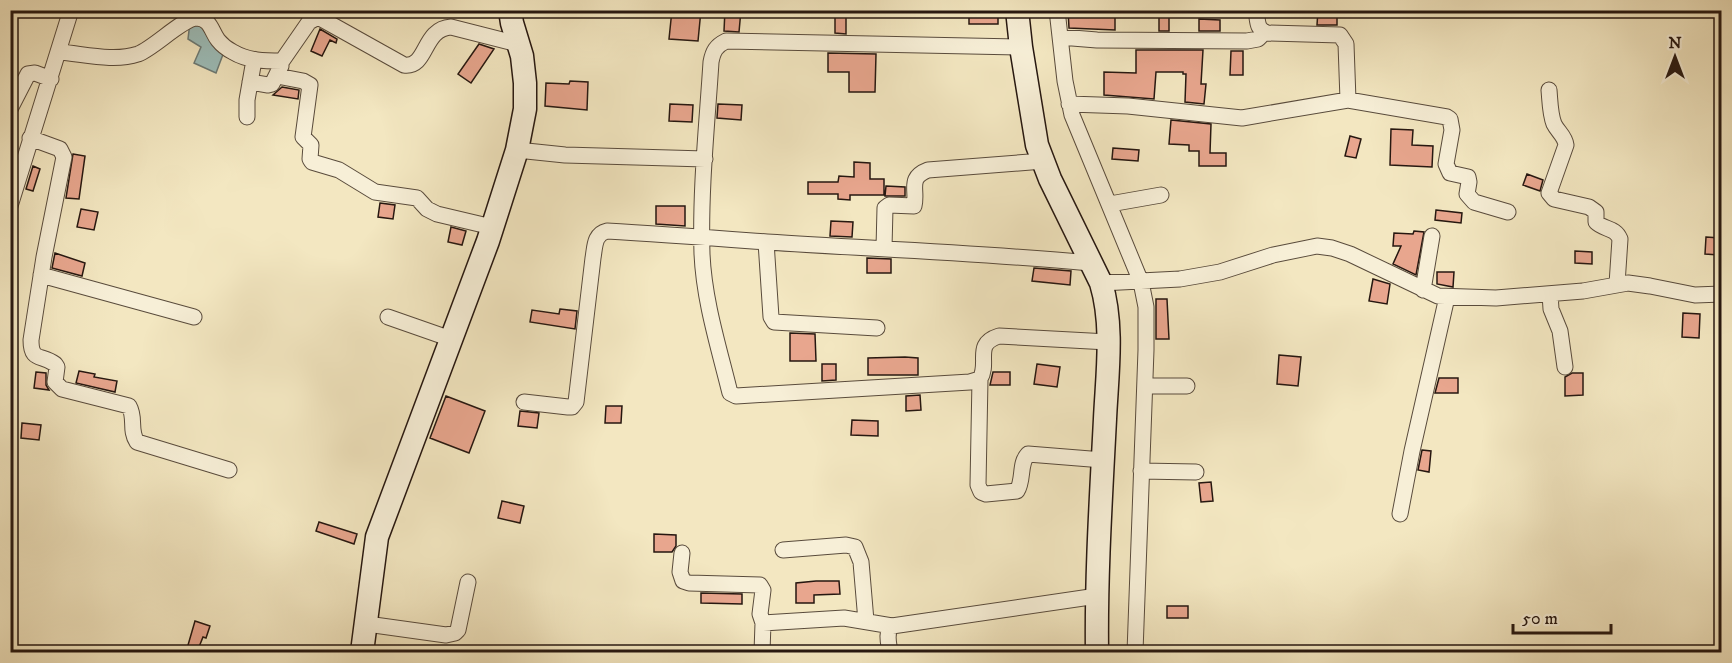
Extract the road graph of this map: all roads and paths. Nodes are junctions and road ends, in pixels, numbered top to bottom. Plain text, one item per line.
1 (71, 10) edge
2 (510, 10) edge
3 (1017, 10) edge
4 (1057, 10) edge
5 (1258, 11) edge
6 (1265, 32) junction
7 (1059, 37) junction
8 (518, 44) junction
9 (1021, 47) junction
10 (59, 52) junction
11 (254, 60) junction
12 (280, 69) junction
13 (51, 79) junction
14 (250, 82) junction
15 (1549, 90) dead end
16 (1348, 100) junction
17 (1069, 104) junction
18 (10, 109) edge
19 (248, 117) dead end
20 (30, 138) junction
21 (517, 150) junction
22 (705, 159) junction
23 (1042, 161) junction
24 (1161, 195) dead end
25 (1110, 204) junction
26 (10, 206) edge
27 (1508, 212) dead end
28 (492, 227) junction
29 (702, 236) junction
30 (1432, 236) dead end
31 (766, 242) junction
32 (884, 248) junction
33 (41, 275) junction
34 (1118, 278) junction
35 (1617, 284) junction
36 (1423, 290) junction
37 (1550, 294) junction
38 (1722, 294) edge
39 (1447, 297) junction
40 (194, 317) dead end
41 (388, 317) dead end
42 (877, 328) dead end
43 (451, 339) junction
44 (1108, 342) junction
45 (1565, 368) dead end
46 (980, 379) junction
47 (1145, 386) junction
48 (1187, 386) dead end
49 (524, 402) dead end
50 (1103, 460) junction
51 (230, 470) dead end
52 (1141, 471) junction
53 (1196, 472) dead end
54 (1400, 514) dead end
55 (783, 550) dead end
56 (682, 553) dead end
57 (468, 582) dead end
58 (1097, 596) junction
59 (866, 621) junction
60 (763, 623) junction
61 (367, 624) junction
62 (892, 626) junction
63 (362, 652) edge
64 (762, 652) edge
65 (890, 652) edge
66 (1097, 652) edge
67 (1135, 652) edge

1 - 10 street
2 - 8 street
3 - 9 street
4 - 7 street
5 - 6 street
6 - 7 street
6 - 16 street
7 - 17 street
8 - 12 street
8 - 21 street
9 - 22 street
9 - 23 street
10 - 11 street
10 - 13 street
11 - 12 street
11 - 14 street
12 - 14 street
12 - 28 street
13 - 18 street
13 - 20 street
14 - 19 street
15 - 35 street
16 - 17 street
16 - 27 street
17 - 25 street
20 - 26 street
20 - 33 street
21 - 22 street
21 - 28 street
22 - 29 street
23 - 32 street
23 - 34 street
24 - 25 street
25 - 34 street
28 - 43 street
29 - 31 street
29 - 46 street
29 - 49 street
30 - 36 street
31 - 32 street
31 - 42 street
32 - 34 street
33 - 40 street
33 - 51 street
34 - 36 street
34 - 44 street
34 - 47 street
35 - 37 street
35 - 38 street
36 - 39 street
37 - 39 street
37 - 45 street
39 - 54 street
41 - 43 street
43 - 61 street
44 - 46 street
44 - 50 street
46 - 50 street
47 - 48 street
47 - 52 street
50 - 58 street
52 - 53 street
52 - 67 street
55 - 59 street
56 - 60 street
57 - 61 street
58 - 62 street
58 - 66 street
59 - 60 street
59 - 62 street
60 - 64 street
61 - 63 street
62 - 65 street

